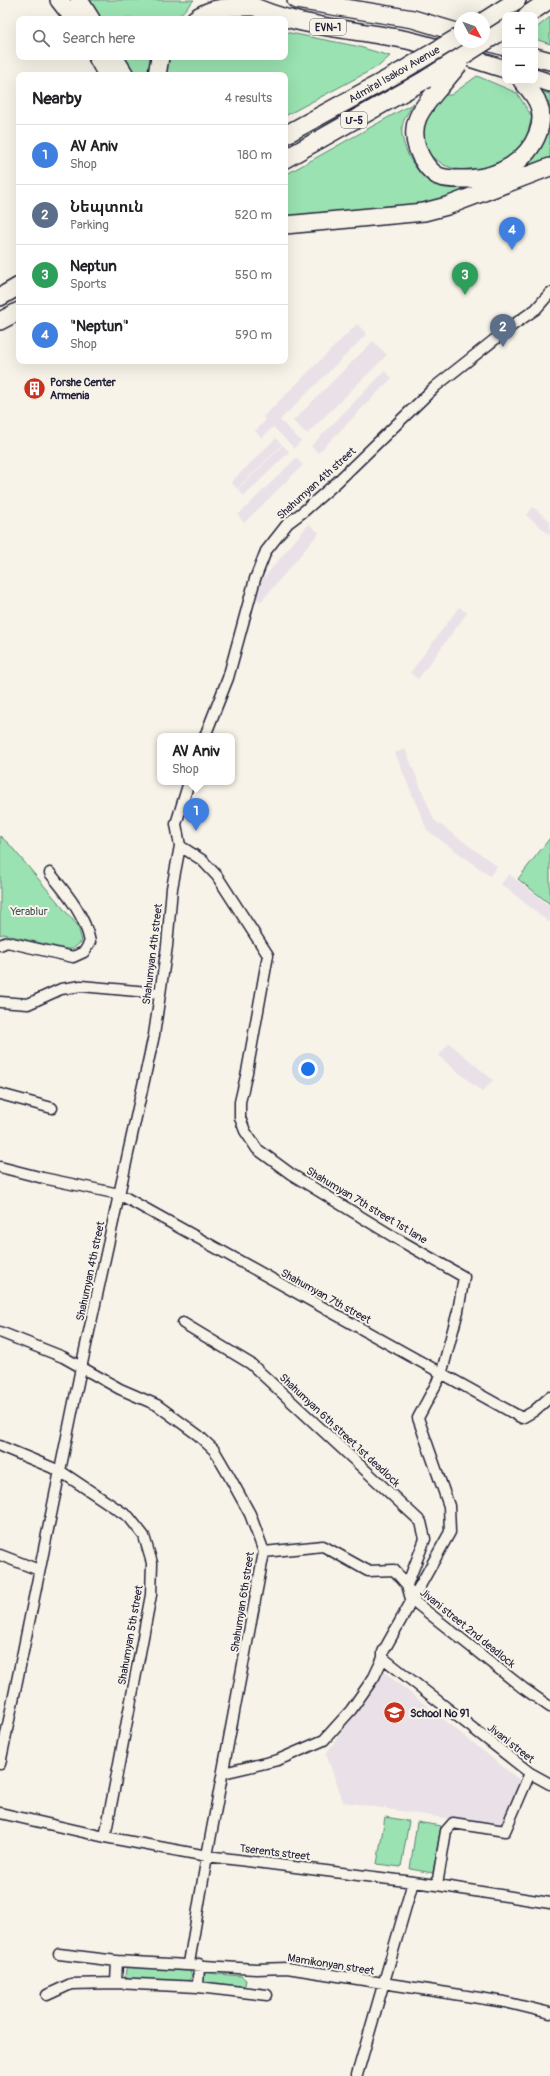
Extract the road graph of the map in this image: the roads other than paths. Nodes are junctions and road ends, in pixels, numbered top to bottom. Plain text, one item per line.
1 (59, 0) edge
2 (67, 0) edge
3 (79, 0) edge
4 (517, 0) edge
5 (549, 0) edge
6 (300, 1) edge
7 (247, 4) edge
8 (550, 6) edge
9 (531, 12) edge
10 (535, 12) edge
11 (72, 16) edge
12 (73, 16) edge
13 (88, 16) edge
14 (198, 16) edge
15 (281, 16) edge
16 (288, 18) edge
17 (490, 18) edge
18 (502, 31) edge
19 (454, 33) edge
20 (454, 39) edge
21 (490, 43) edge
22 (502, 46) edge
23 (467, 53) junction
24 (538, 58) edge
25 (99, 60) edge
26 (116, 60) edge
27 (160, 60) edge
28 (550, 61) edge
29 (502, 68) edge
30 (105, 72) edge
31 (123, 72) edge
32 (158, 72) edge
33 (538, 79) edge
34 (550, 83) edge
35 (525, 84) edge
36 (288, 133) edge
37 (288, 157) edge
38 (550, 167) edge
39 (288, 225) edge
40 (16, 288) edge
41 (550, 293) edge
42 (0, 297) edge
43 (16, 313) edge
44 (0, 321) edge
45 (206, 733) edge
46 (188, 785) edge
47 (180, 846) junction
48 (50, 873) dead end
49 (0, 945) edge
50 (159, 993) junction
51 (0, 1002) edge
52 (0, 1094) edge
53 (52, 1108) dead end
54 (0, 1167) edge
55 (119, 1194) junction
56 (183, 1323) dead end
57 (0, 1332) edge
58 (81, 1368) junction
59 (441, 1375) junction
60 (550, 1397) edge
61 (0, 1446) edge
62 (60, 1471) junction
63 (264, 1552) junction
64 (0, 1555) edge
65 (39, 1570) junction
66 (407, 1585) junction
67 (411, 1599) junction
68 (383, 1658) junction
69 (550, 1707) edge
70 (0, 1764) edge
71 (223, 1773) junction
72 (530, 1773) junction
73 (550, 1784) edge
74 (0, 1813) edge
75 (105, 1836) junction
76 (207, 1856) junction
77 (413, 1882) junction
78 (437, 1885) junction
79 (550, 1903) edge
80 (59, 1954) dead end
81 (118, 1961) junction
82 (194, 1964) junction
83 (116, 1983) junction
84 (383, 1984) junction
85 (198, 1987) junction
86 (48, 1995) dead end
87 (267, 1995) dead end
88 (550, 2013) edge
89 (357, 2075) dead end

1 - 11 highway
2 - 12 highway
3 - 13 highway
4 - 17 highway
5 - 9 highway
6 - 19 highway, EVN-1
7 - 14 highway
7 - 15 highway, EVN-1
8 - 10 highway
16 - 29 highway, EVN-1
18 - 23 highway, Admiral Isakov Avenue / Մ-5, bridge
20 - 36 highway, Admiral Isakov Avenue / Մ-5, bridge
21 - 22 highway
23 - 35 highway, bridge
23 - 37 highway, Admiral Isakov Avenue / Մ-5, bridge
24 - 28 highway
25 - 30 highway
26 - 31 highway
27 - 32 highway
33 - 34 highway
38 - 39 highway
40 - 42 highway
41 - 45 street, Shahumyan 4th street
43 - 44 highway
46 - 47 street, Shahumyan 4th street
47 - 50 street, Shahumyan 4th street
47 - 59 street, Shahumyan 7th street 1st lane
48 - 49 street
50 - 51 street
50 - 55 street, Shahumyan 4th street
52 - 53 street
54 - 55 street, Shahumyan 7th street
55 - 58 street, Shahumyan 4th street
55 - 59 street, Shahumyan 7th street
56 - 66 street, Shahumyan 6th street 1st deadlock
57 - 58 street, Shahumyan 6th street
58 - 62 street, Shahumyan 4th street
58 - 63 street, Shahumyan 6th street
59 - 60 street, Shahumyan 7th street
59 - 67 street, Shahumyan 7th street 1st lane
61 - 62 street, Shahumyan 5th street
62 - 65 street, Shahumyan 4th street
62 - 75 street, Shahumyan 5th street
63 - 66 street, Jivani street 2nd deadlock
63 - 71 street, Shahumyan 6th street
64 - 65 street
65 - 70 street, Shahumyan 4th street
66 - 67 street, Jivani street 2nd deadlock
67 - 68 street
67 - 69 street, Jivani street 2nd deadlock
68 - 71 street
68 - 72 street, Jivani street
71 - 76 street, Shahumyan 6th street
72 - 73 street, Jivani street
72 - 78 street
74 - 75 street, Tserents street
75 - 76 street, Tserents street
76 - 77 street, Tserents street
76 - 82 street, Shahumyan 6th street
77 - 78 street, Tserents street
77 - 84 street
78 - 79 street, Tserents street
80 - 81 street, Mamikonyan street
81 - 82 street, Mamikonyan street
81 - 83 street
82 - 84 street, Mamikonyan street
82 - 85 street, Shahumyan 6th street
83 - 85 street
83 - 86 street
84 - 88 street, Mamikonyan street
84 - 89 street
85 - 87 street

